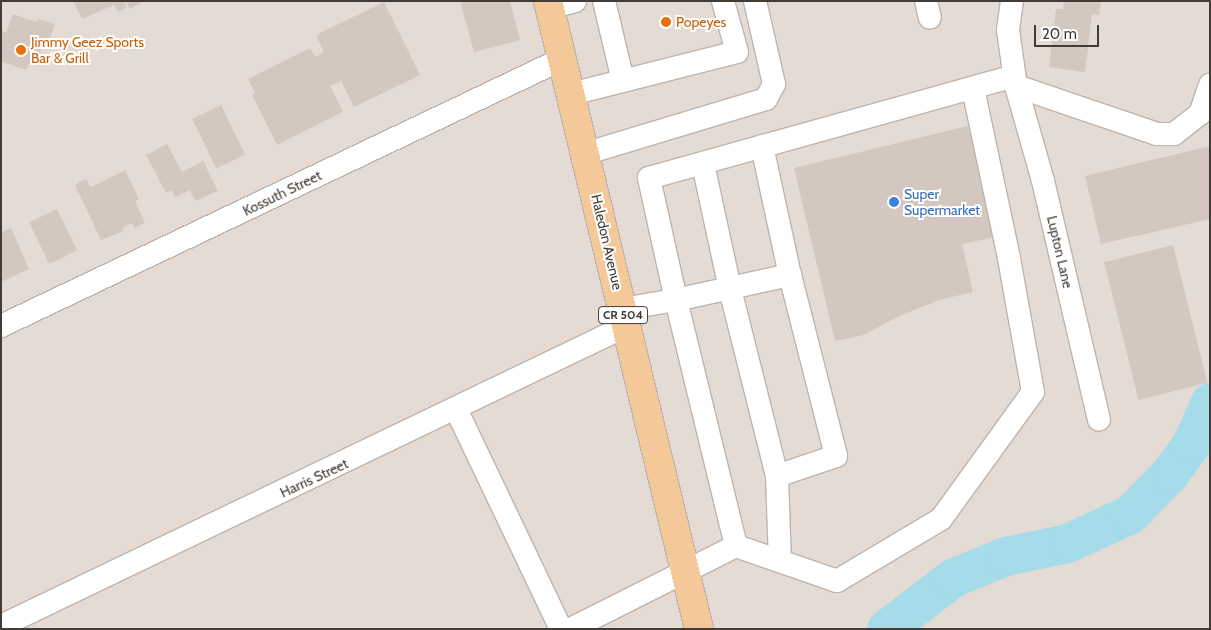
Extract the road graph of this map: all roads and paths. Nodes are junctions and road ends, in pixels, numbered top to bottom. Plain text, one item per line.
1 (604, 1) edge
2 (723, 1) edge
3 (755, 1) edge
4 (1012, 1) edge
5 (557, 4) edge
6 (562, 59) junction
7 (624, 81) junction
8 (1015, 81) junction
9 (1210, 85) edge
10 (973, 88) junction
11 (571, 94) junction
12 (762, 146) junction
13 (587, 154) junction
14 (703, 164) junction
15 (790, 275) junction
16 (730, 289) junction
17 (676, 300) junction
18 (624, 317) junction
19 (1, 326) edge
20 (456, 409) junction
21 (1098, 420) dead end
22 (777, 476) junction
23 (736, 546) junction
24 (780, 561) junction
25 (685, 574) junction
26 (1, 626) edge
27 (561, 629) edge
28 (571, 629) edge
29 (699, 629) edge

1 - 7 street
2 - 7 street
3 - 13 street
4 - 8 street, Lupton Lane
5 - 6 main road, Haledon Avenue / CR 504
6 - 11 main road, Haledon Avenue / CR 504
6 - 19 street, Kossuth Street
7 - 11 street
8 - 9 street
8 - 10 street
8 - 21 street, Lupton Lane
10 - 12 street
10 - 24 street
11 - 13 main road, Haledon Avenue / CR 504
12 - 14 street
12 - 15 street
13 - 18 main road, Haledon Avenue / CR 504
14 - 16 street
14 - 17 street
15 - 16 street, Harris Street
15 - 22 street
16 - 17 street, Harris Street
16 - 22 street
17 - 18 street, Harris Street
17 - 23 street
18 - 20 street, Harris Street
18 - 25 main road, Haledon Avenue / CR 504
20 - 26 street, Harris Street
20 - 27 street
22 - 24 street
23 - 24 street
23 - 25 street
25 - 28 street
25 - 29 main road, Haledon Avenue / CR 504

